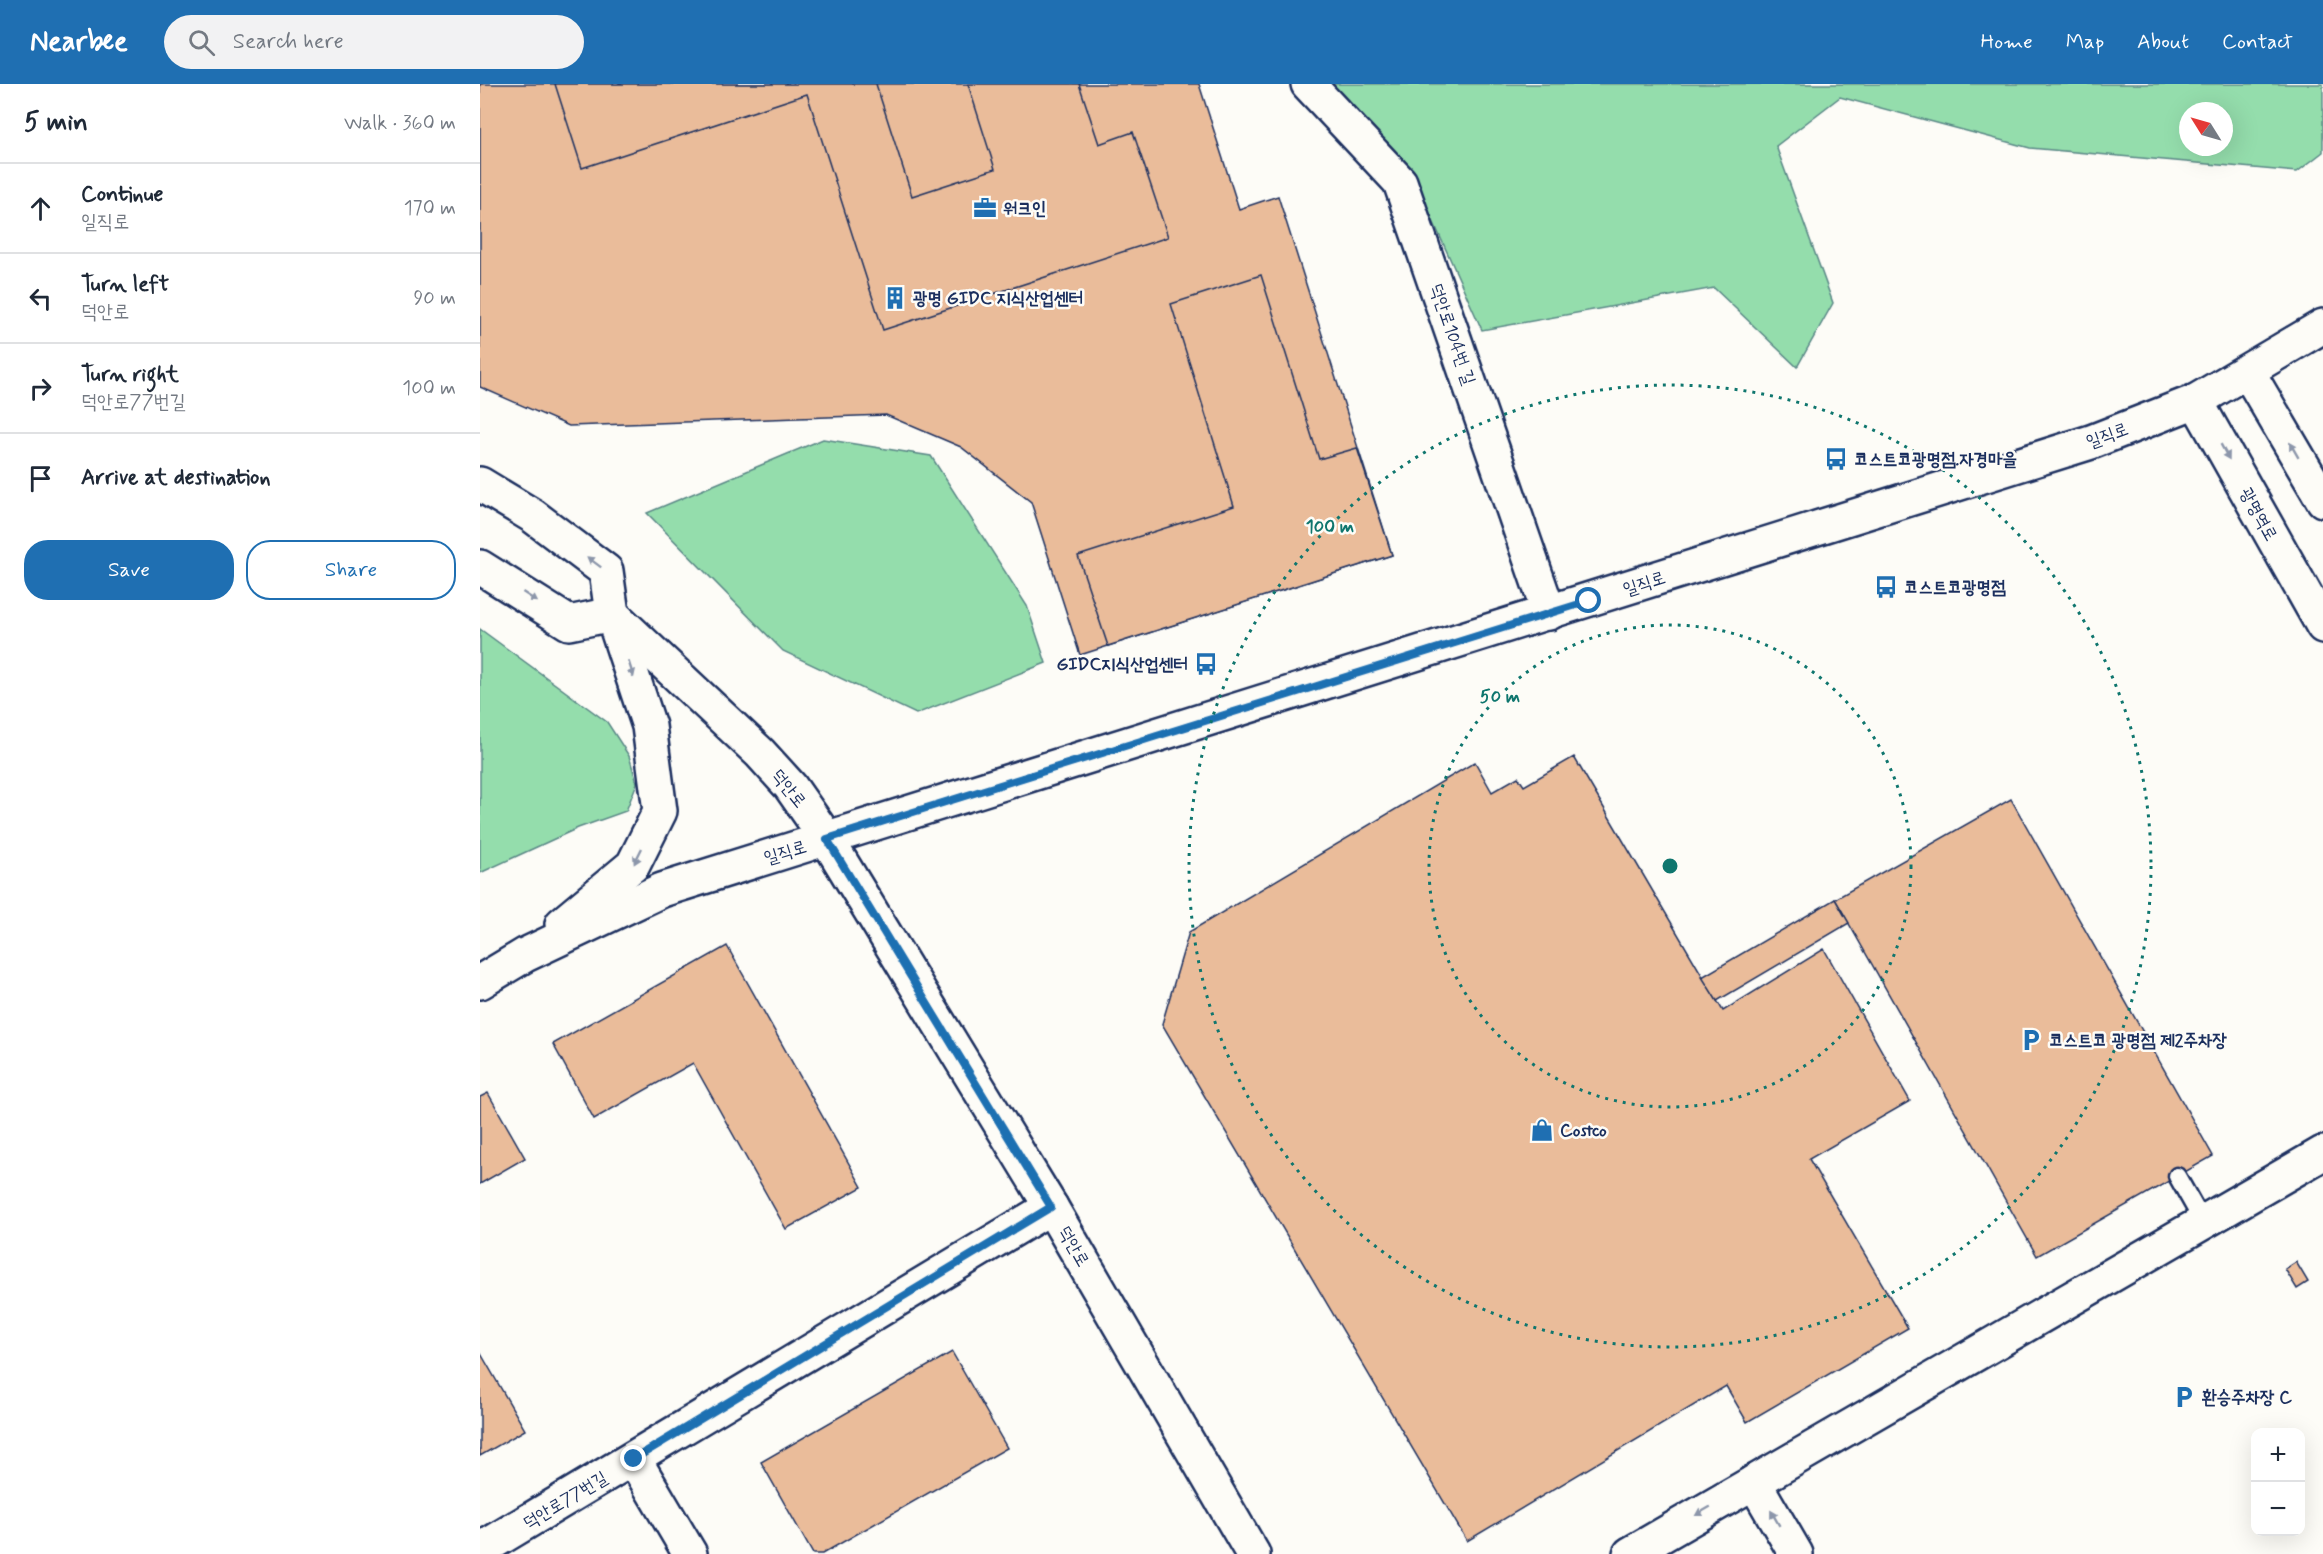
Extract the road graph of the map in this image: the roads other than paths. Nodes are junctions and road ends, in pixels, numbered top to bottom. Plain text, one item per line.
1 (1308, 84) edge
2 (2323, 326) edge
3 (2248, 372) junction
4 (2196, 401) junction
5 (480, 484) edge
6 (2323, 500) edge
7 (480, 567) edge
8 (1549, 613) junction
9 (612, 614) junction
10 (2323, 626) edge
11 (827, 839) junction
12 (525, 955) junction
13 (480, 982) edge
14 (2323, 1153) edge
15 (2176, 1176) dead end
16 (1051, 1207) junction
17 (2203, 1222) junction
18 (634, 1459) junction
19 (1754, 1482) junction
20 (480, 1550) edge
21 (690, 1554) edge
22 (1253, 1554) edge
23 (1630, 1554) edge
24 (1796, 1554) edge

1 - 8 street, 덕안로104번 길
2 - 3 street, 일직로
3 - 4 street, 일직로
6 -> 3 street
4 - 8 street, 일직로
4 -> 10 street, 광명역로
9 -> 5 street
7 -> 9 street
8 - 11 street, 일직로
9 - 11 street, 덕안로
9 -> 12 street
11 - 12 street, 일직로
11 - 16 street, 덕안로
12 - 13 street, 일직로
14 - 17 street
15 - 17 lane
16 - 18 street, 덕안로77번길
16 - 22 street, 덕안로
17 - 19 street
18 - 20 street, 덕안로77번길
18 - 21 street
19 -> 23 street
24 -> 19 street

